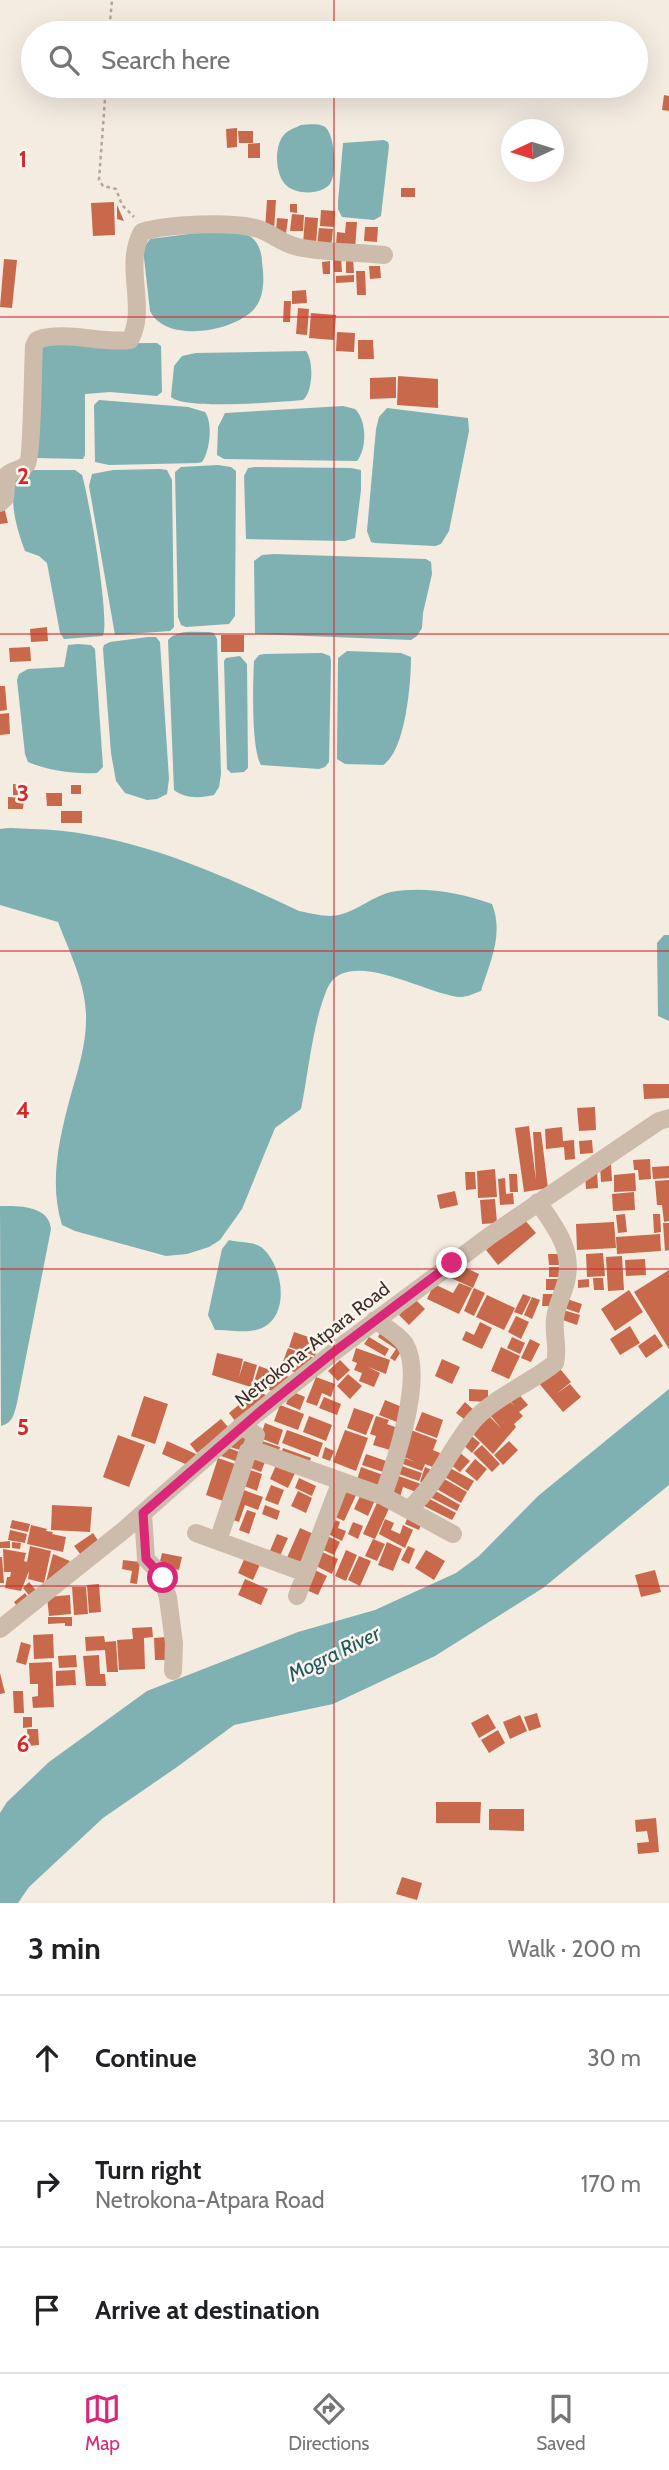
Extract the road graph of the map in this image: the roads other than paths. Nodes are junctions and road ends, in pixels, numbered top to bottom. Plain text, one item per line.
1 (384, 255) dead end
2 (0, 503) edge
3 (669, 1118) edge
4 (538, 1202) junction
5 (376, 1320) junction
6 (241, 1426) junction
7 (251, 1449) junction
8 (341, 1481) junction
9 (383, 1496) junction
10 (409, 1510) junction
11 (143, 1513) junction
12 (196, 1533) dead end
13 (453, 1534) dead end
14 (218, 1541) junction
15 (306, 1573) junction
16 (297, 1596) dead end
17 (0, 1629) edge
18 (173, 1671) dead end

1 - 2 street
3 - 4 street, Netrokona-Atpara Road
4 - 5 street, Netrokona-Atpara Road
4 - 10 street
5 - 6 street, Netrokona-Atpara Road
5 - 9 street
6 - 7 street
6 - 11 street, Netrokona-Atpara Road
7 - 8 street
7 - 14 street
8 - 9 street
8 - 15 street
9 - 10 street
10 - 13 street
11 - 17 street, Netrokona-Atpara Road
11 - 18 street
12 - 14 street
14 - 15 street
15 - 16 street

